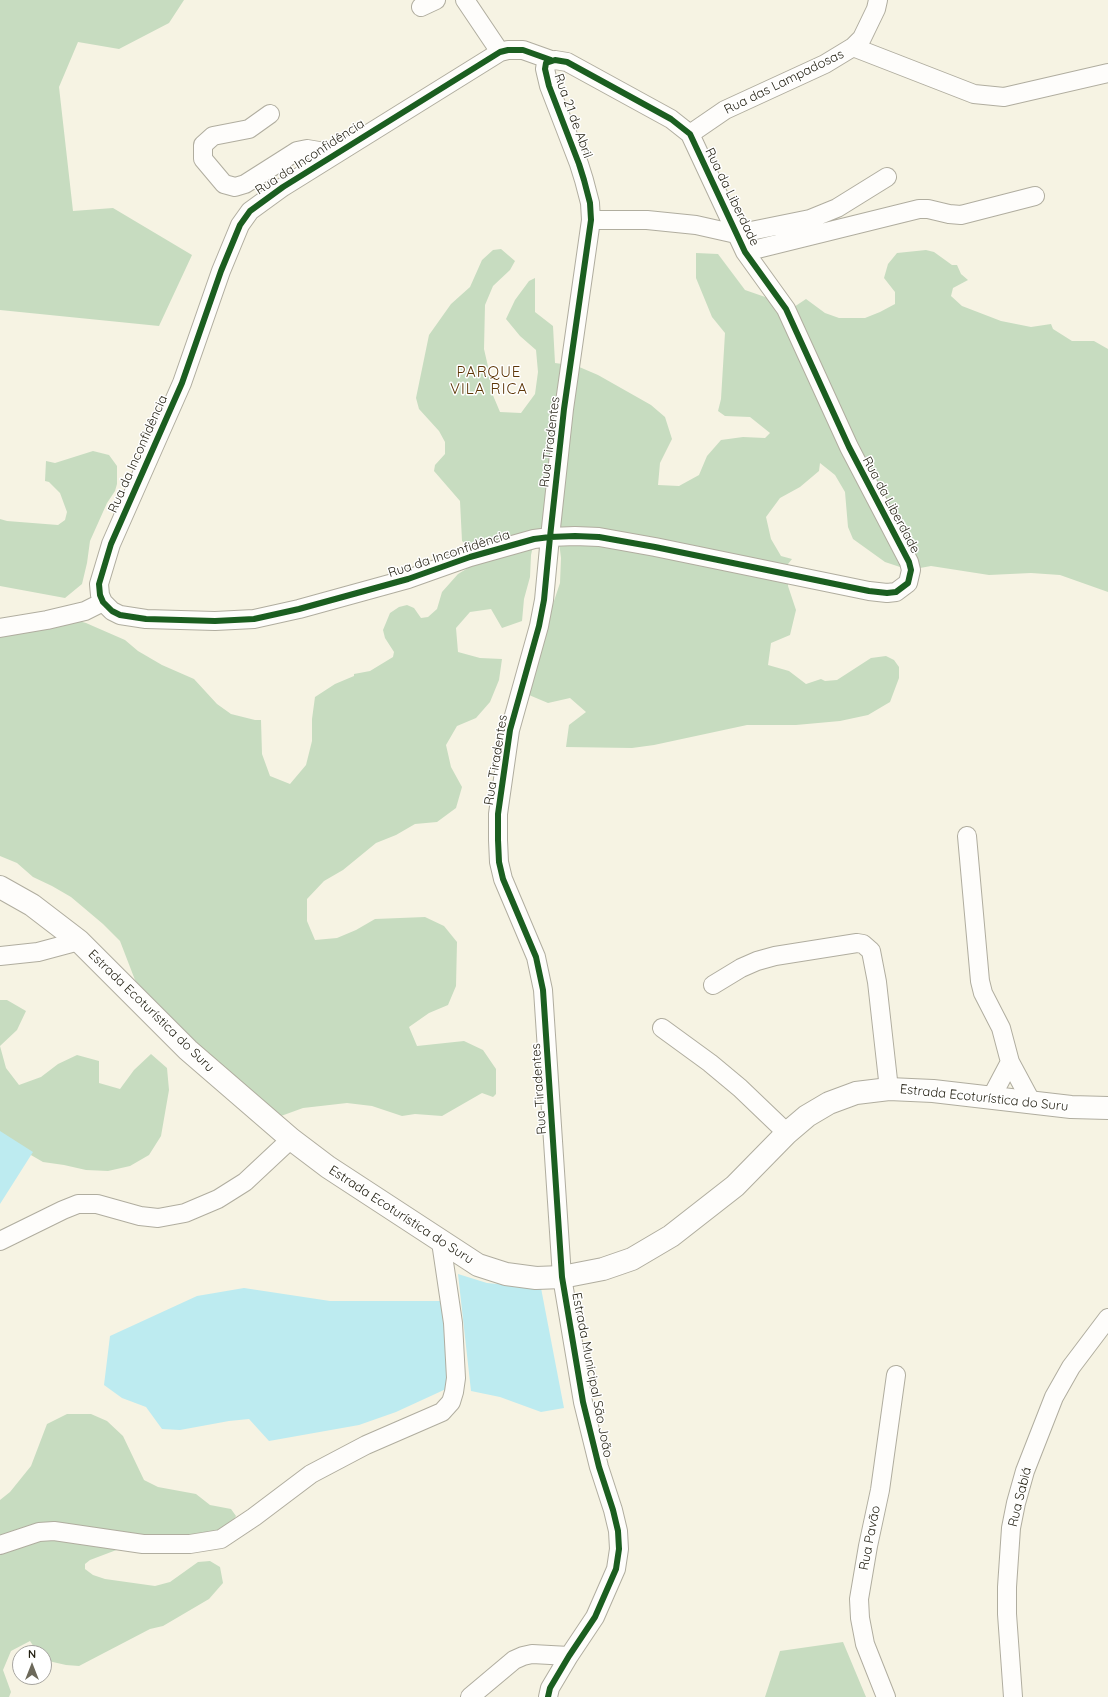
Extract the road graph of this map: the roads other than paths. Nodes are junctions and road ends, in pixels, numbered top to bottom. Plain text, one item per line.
1 (465, 0) edge
2 (878, 0) edge
3 (853, 47) junction
4 (500, 52) junction
5 (551, 60) junction
6 (1108, 73) edge
7 (270, 114) dead end
8 (690, 134) junction
9 (332, 156) junction
10 (887, 177) dead end
11 (1035, 196) dead end
12 (591, 220) junction
13 (736, 234) junction
14 (745, 252) junction
15 (550, 537) junction
16 (103, 602) junction
17 (0, 628) edge
18 (967, 836) dead end
19 (0, 887) edge
20 (79, 941) junction
21 (0, 956) edge
22 (713, 985) dead end
23 (662, 1028) dead end
24 (1010, 1062) junction
25 (889, 1089) junction
26 (991, 1098) junction
27 (1032, 1103) junction
28 (1108, 1108) edge
29 (787, 1133) junction
30 (291, 1139) junction
31 (0, 1241) edge
32 (441, 1242) junction
33 (562, 1277) junction
34 (1108, 1318) edge
35 (896, 1375) dead end
36 (0, 1545) edge
37 (569, 1656) junction
38 (470, 1697) edge
39 (548, 1697) edge
40 (886, 1697) edge
41 (1013, 1697) edge

1 - 4 street
2 - 3 street, Rua das Lampadosas
3 - 6 street
3 - 8 street, Rua das Lampadosas
4 - 5 street, Rua da Inconfidência
4 - 9 street, Rua da Inconfidência
5 - 8 street, Rua 21 de Abril
5 - 12 street, Rua 21 de Abril
7 - 9 street
8 - 13 street, Rua da Liberdade
9 - 16 street, Rua da Inconfidência
10 - 13 street
11 - 14 street
12 - 13 street
12 - 15 street, Rua Tiradentes
13 - 14 street, Rua da Liberdade
14 - 15 street, Rua da Liberdade
15 - 16 street, Rua da Inconfidência
15 - 33 street, Rua Tiradentes
16 - 17 street
18 - 24 street
19 - 20 main road, Estrada Ecoturística do Suru
20 - 21 street
20 - 30 main road, Estrada Ecoturística do Suru
22 - 25 street
23 - 29 street
24 - 26 street
24 - 27 street
25 - 26 main road, Estrada Ecoturística do Suru
25 - 29 main road, Estrada Ecoturística do Suru
26 - 27 main road, Estrada Ecoturística do Suru
27 - 28 main road, Estrada Ecoturística do Suru
29 - 33 main road, Estrada Ecoturística do Suru
30 - 31 street
30 - 32 main road, Estrada Ecoturística do Suru
32 - 33 main road, Estrada Ecoturística do Suru
32 - 36 street
33 - 37 street, Estrada Municipal São João
34 - 41 street, Rua Sabiá
35 - 40 street, Rua Pavão
37 - 38 street
37 - 39 street, Estrada Municipal São João

